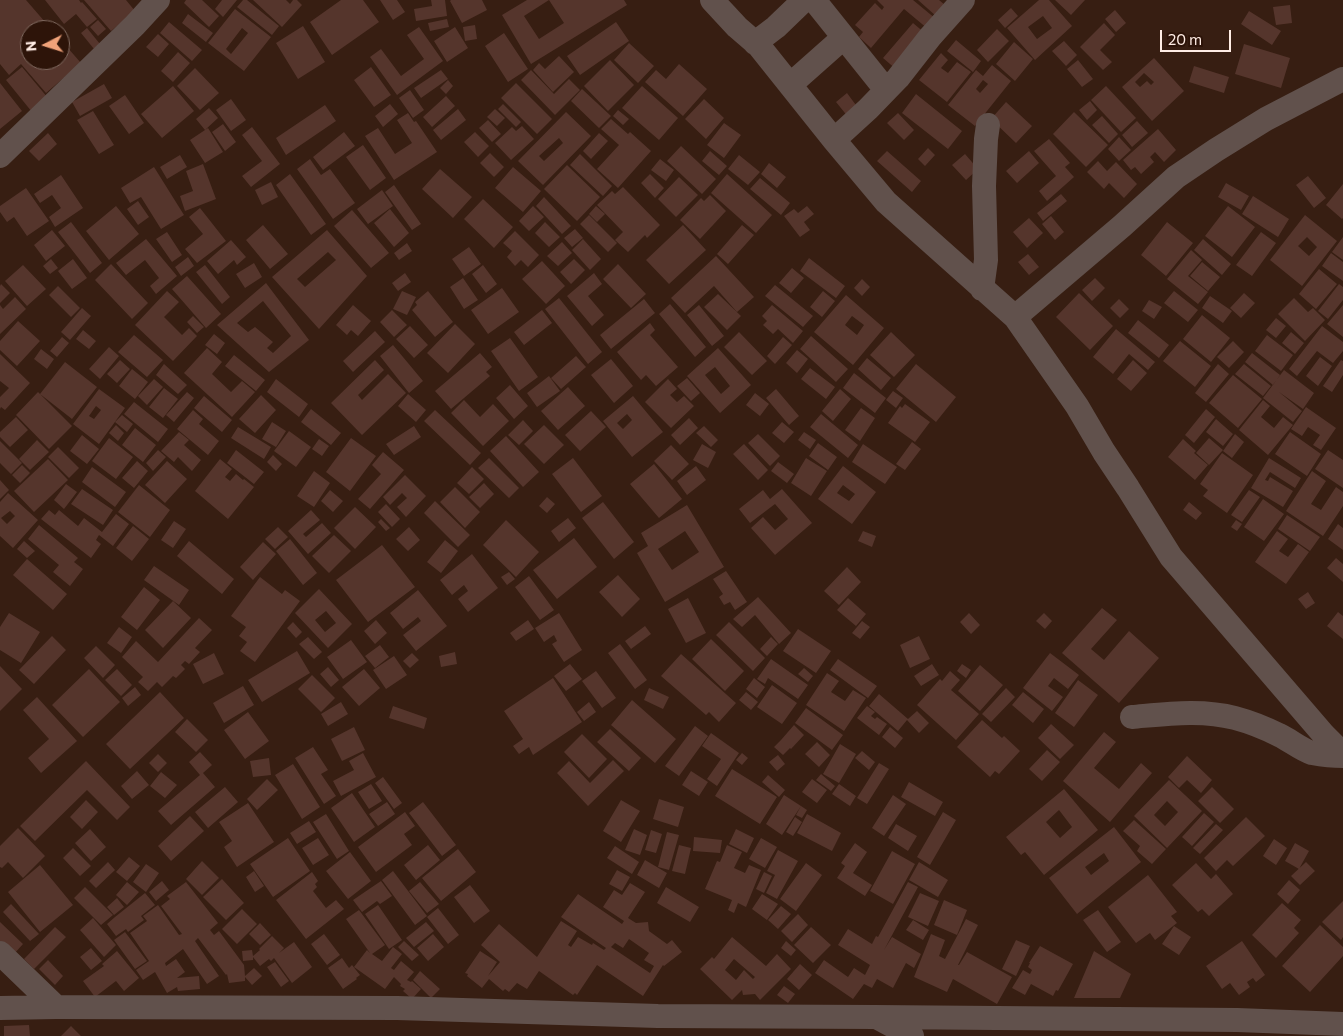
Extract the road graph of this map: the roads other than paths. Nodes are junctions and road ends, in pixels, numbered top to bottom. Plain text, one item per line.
1 (158, 0) edge
2 (712, 0) edge
3 (804, 0) edge
4 (814, 0) edge
5 (963, 0) edge
6 (843, 38) junction
7 (755, 43) junction
8 (1343, 79) edge
9 (790, 85) junction
10 (886, 90) junction
11 (988, 125) dead end
12 (834, 140) junction
13 (0, 156) edge
14 (982, 289) junction
15 (1015, 317) junction
16 (1132, 717) dead end
17 (1343, 755) edge
18 (0, 953) edge
19 (56, 1007) junction
20 (0, 1008) edge
21 (876, 1016) junction
22 (1343, 1024) edge
23 (1241, 1028) edge
24 (912, 1036) edge

1 - 13 street
2 - 7 street
3 - 7 street
4 - 6 street
5 - 10 street
6 - 9 street
6 - 10 street
7 - 9 street
8 - 15 street
9 - 12 street
10 - 12 street
11 - 14 street
12 - 14 street
14 - 15 street
15 - 17 street
16 - 17 street
18 - 19 street
19 - 20 street
19 - 21 street
21 - 23 street
21 - 24 street
22 - 23 street

